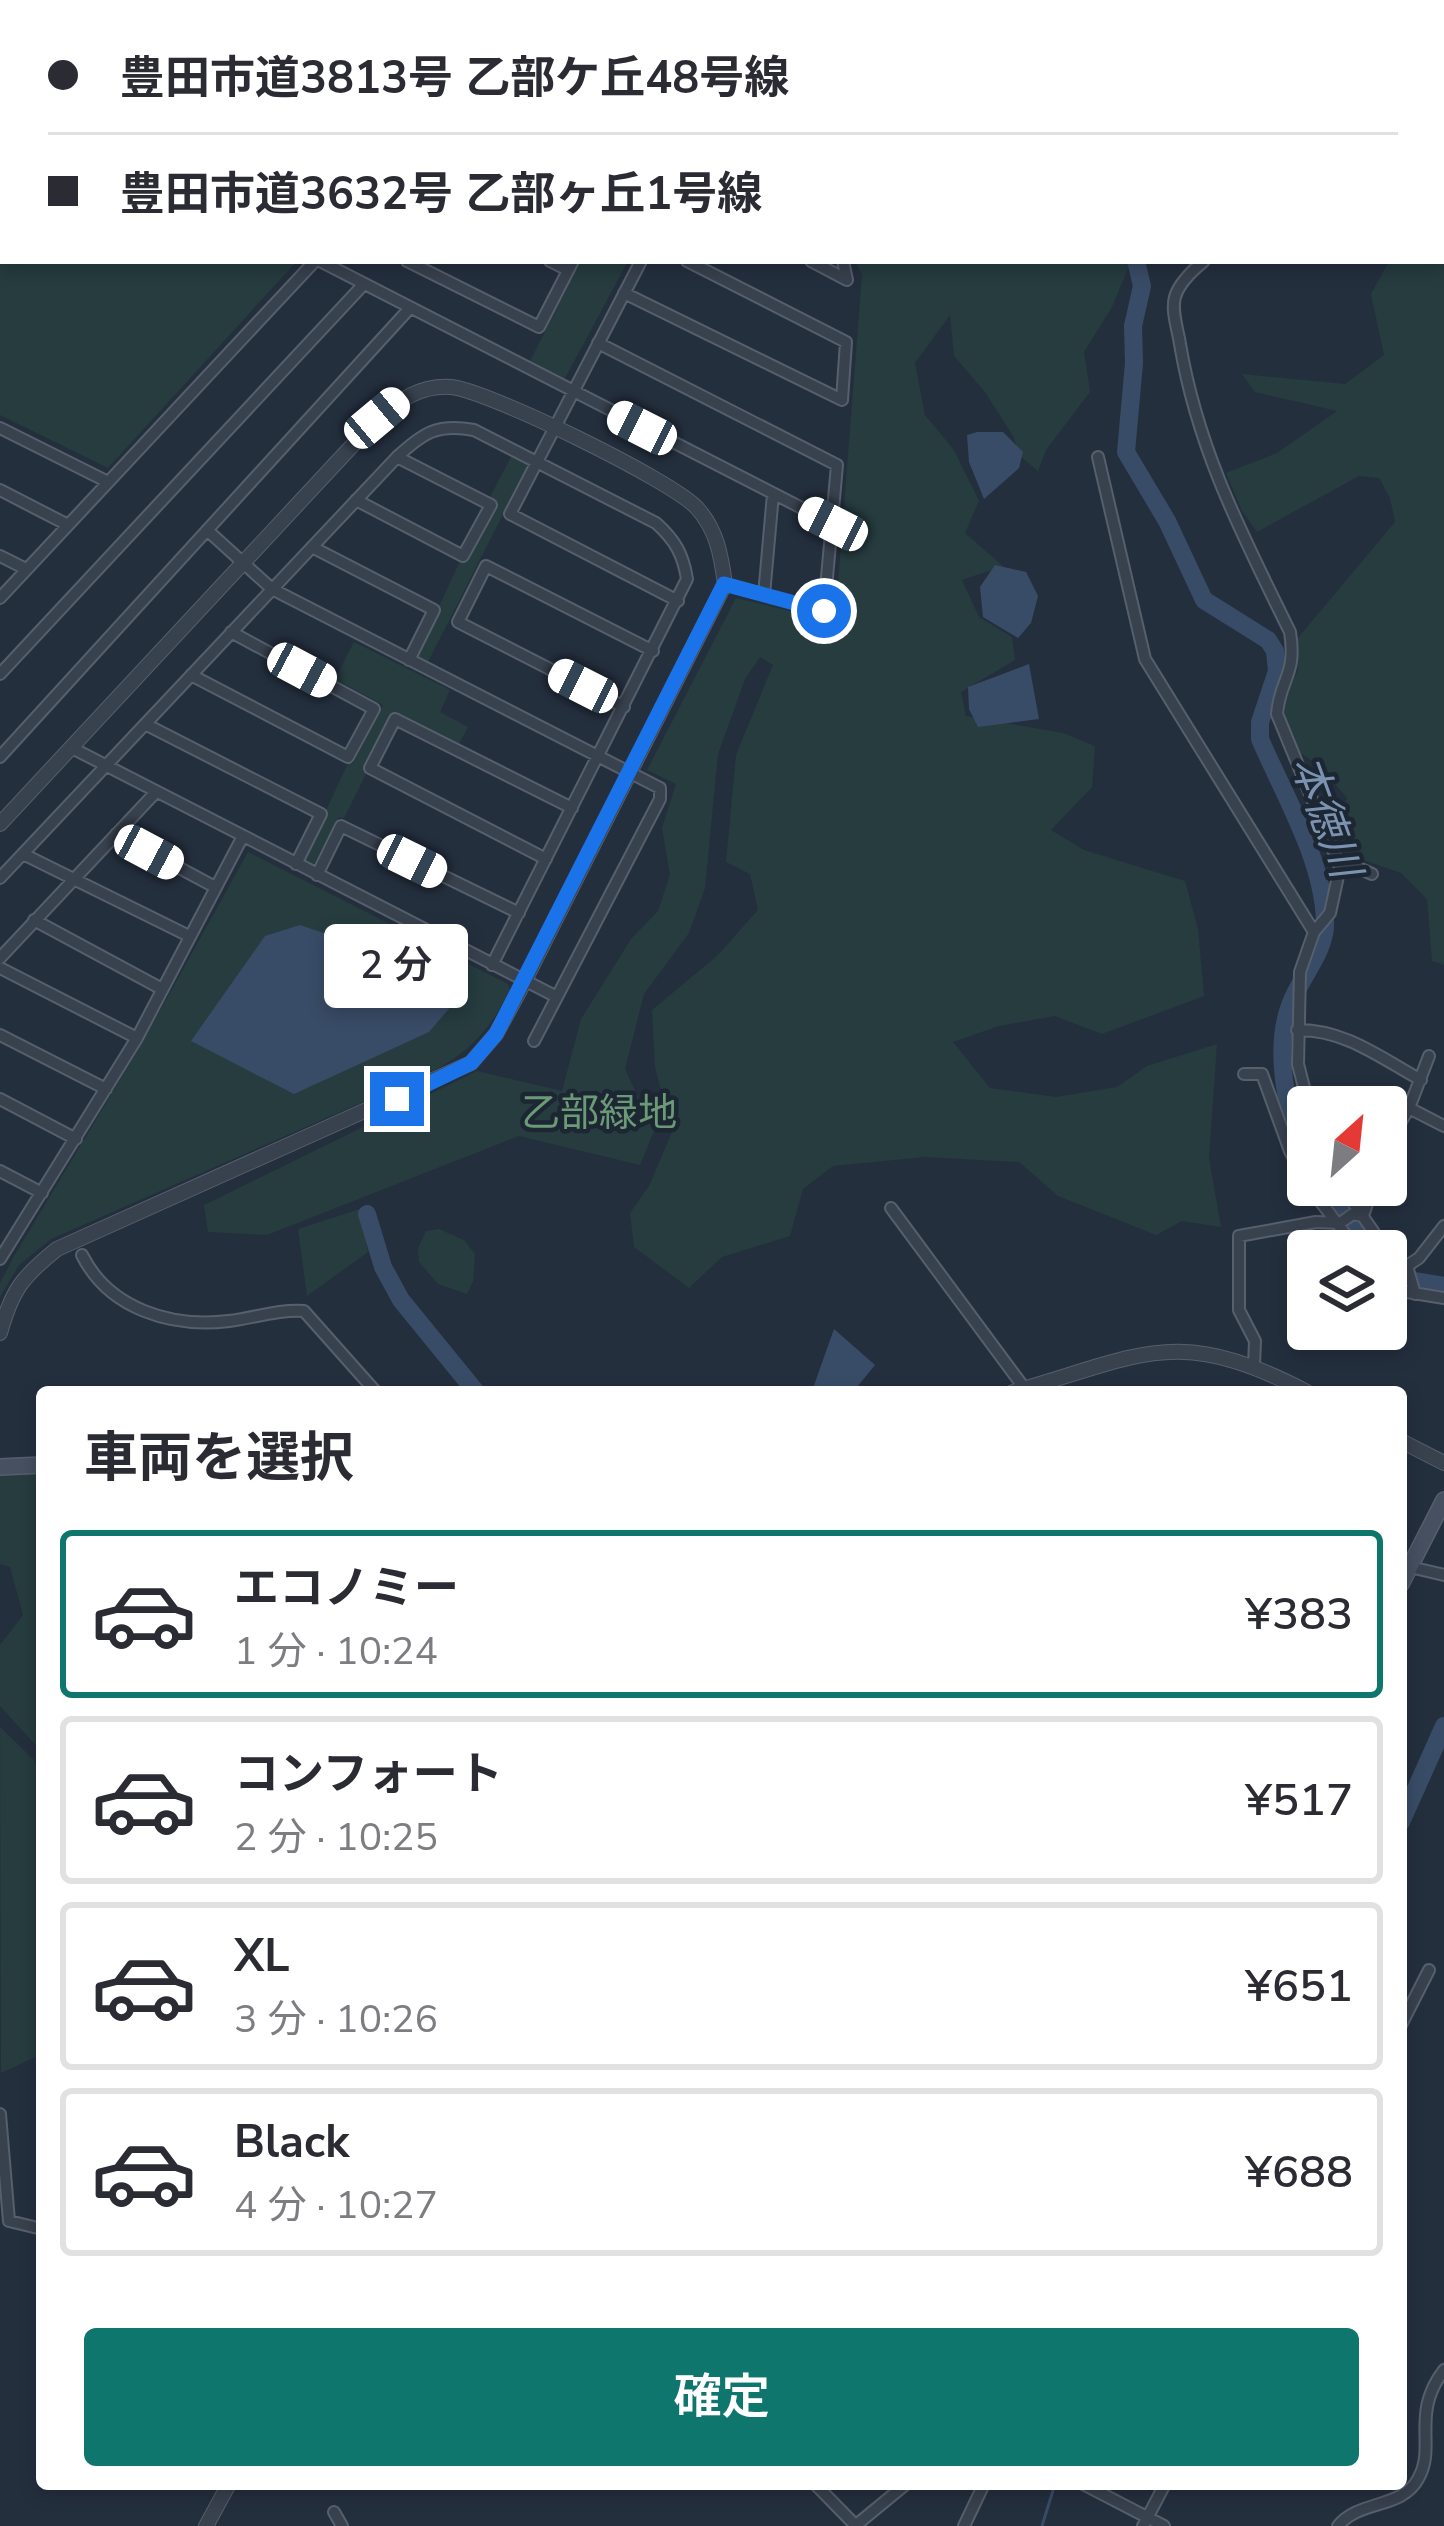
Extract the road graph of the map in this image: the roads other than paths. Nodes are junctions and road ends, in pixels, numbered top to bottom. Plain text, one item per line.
1 (314, 264) edge
2 (323, 264) edge
3 (413, 264) edge
4 (638, 264) edge
5 (693, 264) edge
6 (817, 264) edge
7 (843, 264) edge
8 (1201, 264) edge
9 (570, 266) edge
10 (364, 284) junction
11 (624, 292) junction
12 (410, 308) junction
13 (598, 343) junction
14 (572, 393) junction
15 (548, 424) junction
16 (0, 428) edge
17 (397, 457) junction
18 (1098, 457) dead end
19 (537, 461) junction
20 (108, 482) junction
21 (0, 490) edge
22 (773, 494) junction
23 (356, 500) junction
24 (833, 524) junction
25 (68, 525) junction
26 (207, 530) junction
27 (312, 547) junction
28 (0, 556) edge
29 (243, 564) junction
30 (26, 569) junction
31 (724, 584) junction
32 (272, 590) junction
33 (764, 595) junction
34 (0, 598) edge
35 (678, 601) junction
36 (231, 632) junction
37 (653, 651) junction
38 (410, 660) junction
39 (0, 674) edge
40 (191, 675) junction
41 (624, 706) junction
42 (145, 724) junction
43 (72, 748) junction
44 (599, 756) junction
45 (0, 757) edge
46 (105, 765) junction
47 (630, 772) junction
48 (156, 792) junction
49 (572, 808) junction
50 (0, 824) edge
51 (116, 834) junction
52 (243, 836) junction
53 (22, 854) junction
54 (546, 859) junction
55 (296, 864) junction
56 (1340, 867) junction
57 (317, 874) junction
58 (1372, 874) dead end
59 (0, 878) edge
60 (73, 878) junction
61 (215, 886) junction
62 (519, 913) junction
63 (34, 920) junction
64 (1316, 928) junction
65 (189, 936) junction
66 (0, 958) edge
67 (492, 965) junction
68 (0, 968) edge
69 (524, 981) junction
70 (162, 989) junction
71 (557, 997) junction
72 (1298, 1027) junction
73 (0, 1035) edge
74 (137, 1038) junction
75 (534, 1041) dead end
76 (1429, 1056) dead end
77 (1244, 1074) dead end
78 (1421, 1080) junction
79 (1304, 1086) edge
80 (106, 1089) junction
81 (0, 1099) edge
82 (1409, 1108) junction
83 (1407, 1111) edge
84 (1444, 1126) edge
85 (76, 1139) junction
86 (1287, 1145) edge
87 (0, 1171) edge
88 (43, 1193) junction
89 (1326, 1206) edge
90 (1353, 1206) edge
91 (1362, 1206) edge
92 (891, 1208) dead end
93 (1358, 1215) junction
94 (1340, 1223) junction
95 (1444, 1226) edge
96 (1344, 1230) edge
97 (1370, 1230) edge
98 (5, 1238) edge
99 (82, 1255) dead end
100 (0, 1259) edge
101 (1407, 1265) edge
102 (1407, 1269) edge
103 (1407, 1292) edge
104 (1415, 1294) junction
105 (1444, 1298) edge
106 (0, 1331) edge
107 (1254, 1365) junction
108 (371, 1386) edge
109 (1016, 1386) edge
110 (1052, 1386) edge
111 (1295, 1386) edge
112 (1407, 1444) edge
113 (1444, 1463) edge
114 (36, 1465) edge
115 (0, 1467) edge
116 (1444, 1499) edge
117 (1410, 1567) junction
118 (1407, 1573) edge
119 (1444, 1575) edge
120 (1429, 1970) dead end
121 (1407, 2013) edge
122 (0, 2114) edge
123 (36, 2228) edge
124 (1444, 2370) edge
125 (226, 2490) edge
126 (820, 2490) edge
127 (899, 2490) edge
128 (981, 2490) edge
129 (1092, 2490) edge
130 (1162, 2490) edge
131 (334, 2512) dead end
132 (1146, 2522) edge
133 (206, 2526) edge
134 (342, 2526) edge
135 (855, 2526) edge
136 (964, 2526) edge
137 (1164, 2526) edge
138 (1338, 2526) edge

1 - 20 street
2 - 10 street
3 - 9 street
4 - 11 street
5 - 11 street
6 - 7 street
8 - 56 street
10 - 12 street
10 - 39 street
11 - 13 street
12 - 14 street
12 - 26 street
13 - 14 street
13 - 24 street
14 - 15 street
14 - 22 street
15 - 19 street
15 - 29 street
15 - 31 street
16 - 20 street
17 - 19 street
17 - 23 street
17 - 23 street
18 - 64 street
19 - 35 street
19 - 35 street
20 - 25 street
21 - 25 street
22 - 24 street
22 - 33 street
23 - 27 street
24 - 33 street
25 - 30 street
26 - 29 street
26 - 45 street
27 - 32 street
27 - 38 street
28 - 30 street
29 - 32 street
29 - 43 street
30 - 34 street
31 - 33 street
31 - 47 street
32 - 36 street
32 - 38 street
35 - 37 street
36 - 40 street
36 - 40 street
37 - 41 street
37 - 41 street
38 - 44 street
40 - 42 street
41 - 44 street
42 - 46 street
42 - 55 street
43 - 46 street
43 - 50 street
44 - 47 street
44 - 49 street
46 - 48 street
46 - 53 street
47 - 69 street
47 - 71 street
48 - 51 street
48 - 52 street
49 - 54 street
49 - 54 street
51 - 60 street
51 - 61 street
52 - 55 street
52 - 61 street
53 - 59 street
53 - 60 street
54 - 62 street
55 - 57 street
56 - 58 street
56 - 64 street
57 - 62 street
57 - 67 street
60 - 63 street
60 - 65 street
61 - 65 street
62 - 67 street
63 - 66 street
63 - 70 street
64 - 72 street
65 - 70 street
67 - 69 street
68 - 74 street
69 - 71 street
69 - 106 street
70 - 74 street
71 - 75 street
72 - 78 street
72 - 79 street
73 - 80 street
74 - 80 street
76 - 78 street
77 - 86 street
78 - 82 street
80 - 85 street
81 - 85 street
82 - 83 street
82 - 84 street
85 - 88 street
87 - 88 street
88 - 98 street
89 - 94 street
90 - 93 street
91 - 93 street
92 - 109 street
93 - 94 street
93 - 97 street
94 - 96 street
94 - 107 street
95 - 101 street
98 - 100 street
99 - 108 street
102 - 104 street
103 - 104 street
104 - 105 street
107 - 110 street
107 - 111 street
112 - 113 street
114 - 115 main road
116 - 117 main road
117 - 118 main road
117 - 119 street
120 - 121 street
122 - 123 street
124 - 138 street
125 - 133 street
126 - 135 street
127 - 135 street
128 - 136 street
129 - 132 street
130 - 132 street
131 - 134 street
132 - 137 street

